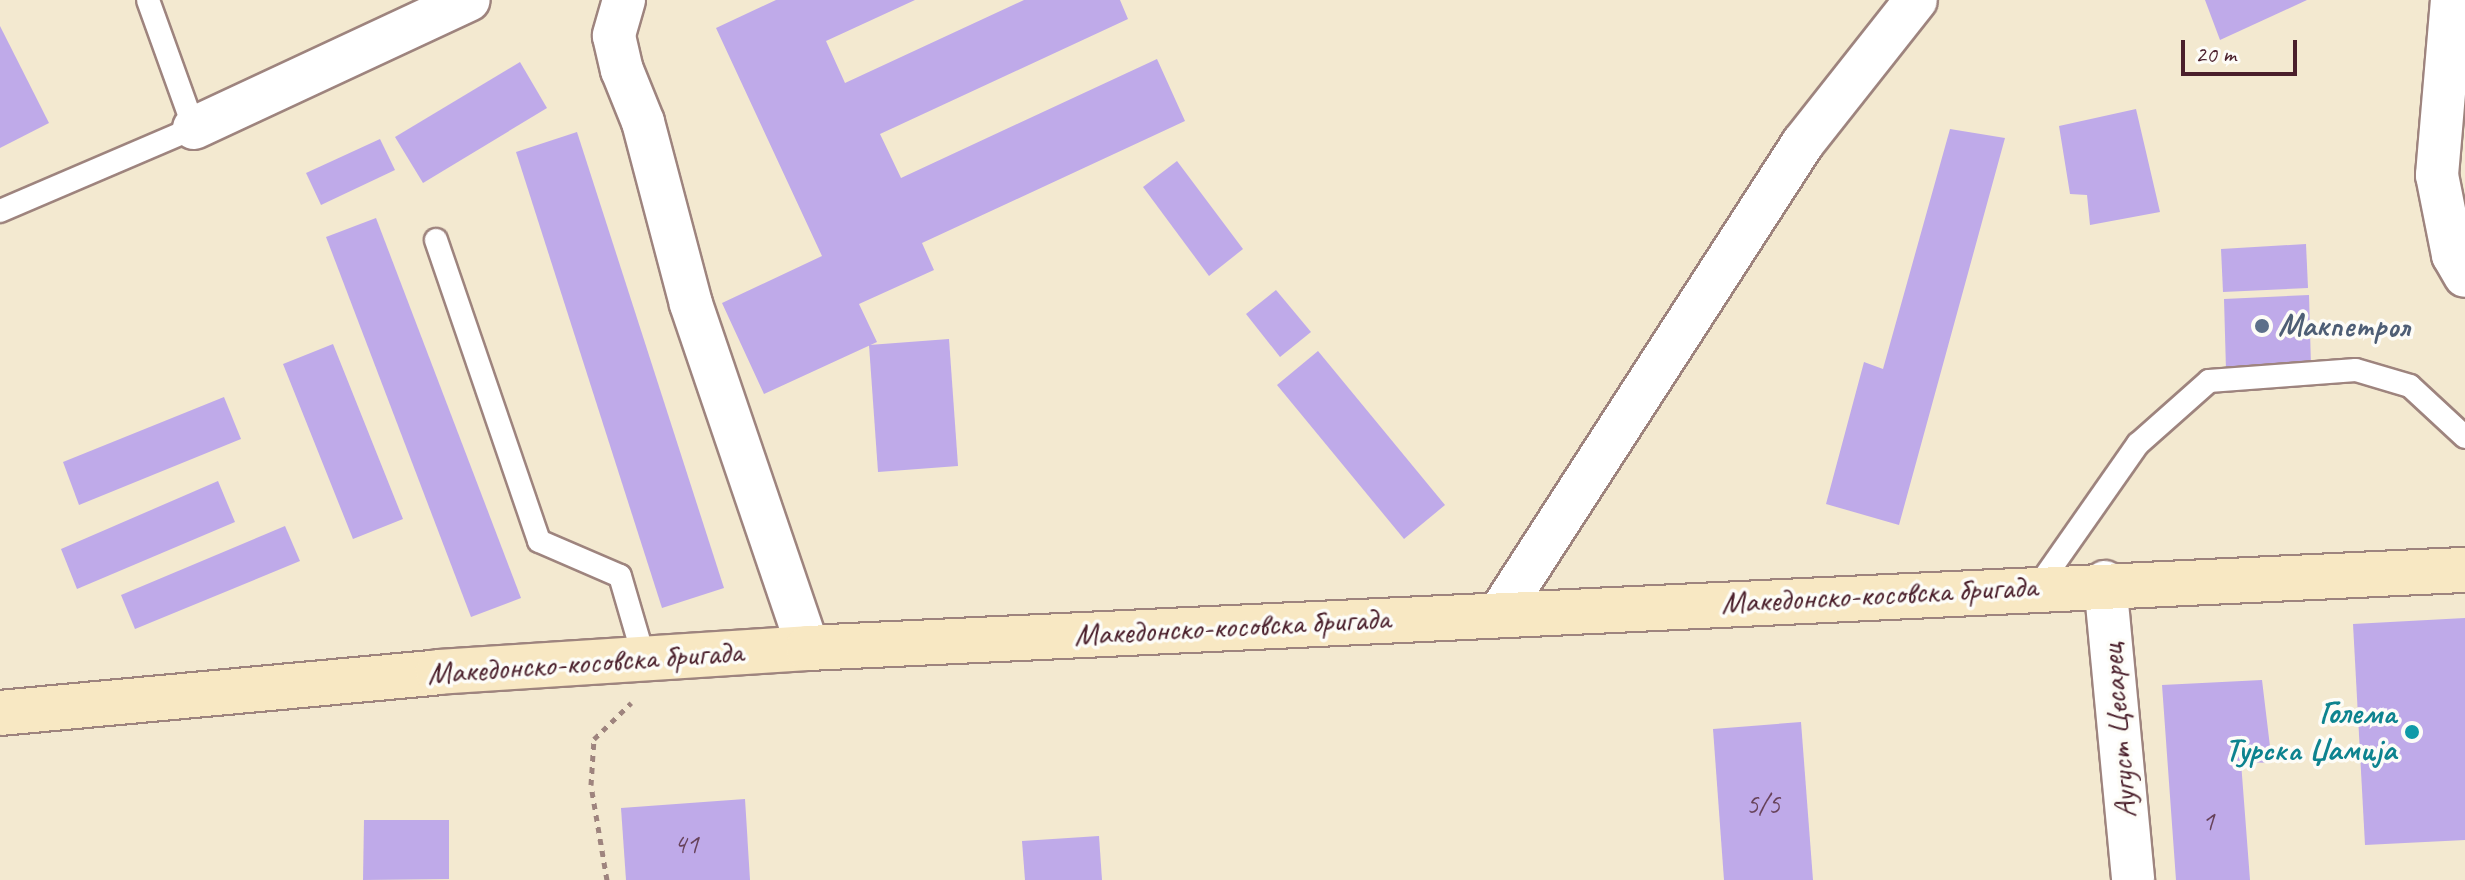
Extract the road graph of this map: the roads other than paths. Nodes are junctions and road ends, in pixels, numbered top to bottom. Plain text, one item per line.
1 (148, 0) edge
2 (469, 0) edge
3 (624, 0) edge
4 (1916, 0) edge
5 (2452, 0) edge
6 (194, 128) junction
7 (0, 211) edge
8 (436, 240) dead end
9 (2465, 276) edge
10 (2465, 437) edge
11 (2465, 570) edge
12 (2105, 582) junction
13 (2037, 588) junction
14 (1501, 611) junction
15 (808, 648) junction
16 (644, 658) junction
17 (0, 713) edge
18 (2133, 880) edge

1 - 6 lane
2 - 6 street
3 - 15 street
4 - 14 street
5 - 9 street
6 - 7 lane
8 - 16 lane
10 - 13 lane
11 - 12 street, Македонско-косовска бригада
12 - 13 street, Македонско-косовска бригада
12 - 18 street, Аугуст Цесарец
13 - 14 street, Македонско-косовска бригада
14 - 15 street, Македонско-косовска бригада
15 - 16 street, Македонско-косовска бригада
16 - 17 street, Македонско-косовска бригада

